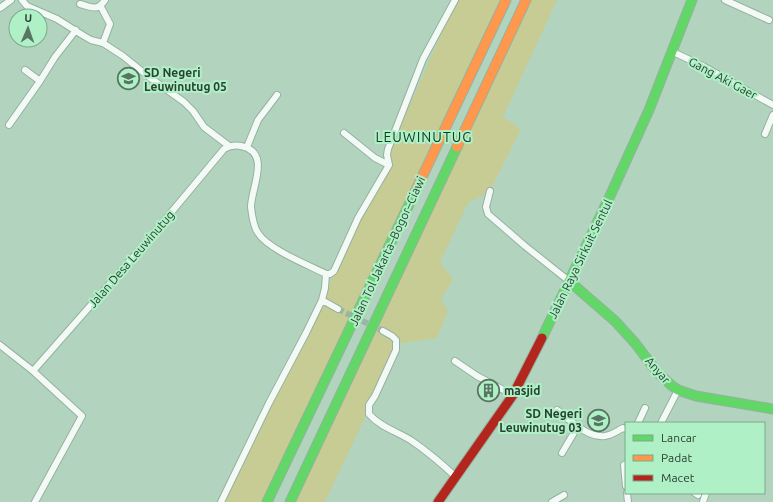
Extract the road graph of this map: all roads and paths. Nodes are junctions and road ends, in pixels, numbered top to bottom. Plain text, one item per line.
1 (11, 0) edge
2 (22, 0) edge
3 (105, 0) edge
4 (455, 0) edge
5 (506, 0) edge
6 (526, 0) edge
7 (692, 0) edge
8 (725, 0) edge
9 (80, 4) dead end
10 (99, 7) junction
11 (0, 8) edge
12 (769, 20) dead end
13 (76, 30) junction
14 (103, 43) junction
15 (673, 52) junction
16 (25, 70) dead end
17 (40, 81) junction
18 (277, 95) dead end
19 (773, 105) edge
20 (773, 115) edge
21 (9, 124) dead end
22 (344, 133) dead end
23 (765, 134) dead end
24 (229, 146) junction
25 (247, 147) junction
26 (388, 165) junction
27 (490, 191) dead end
28 (326, 274) junction
29 (569, 281) junction
30 (322, 300) junction
31 (338, 309) tunnel mouth
32 (383, 331) tunnel mouth
33 (0, 345) edge
34 (455, 361) dead end
35 (33, 371) junction
36 (678, 390) junction
37 (513, 395) junction
38 (645, 408) dead end
39 (773, 409) edge
40 (557, 410) dead end
41 (638, 422) edge
42 (662, 422) edge
43 (578, 426) junction
44 (625, 429) edge
45 (562, 454) dead end
46 (625, 464) edge
47 (456, 477) junction
48 (625, 478) edge
49 (564, 495) dead end
50 (35, 502) edge
51 (221, 502) edge
52 (267, 502) edge
53 (290, 502) edge
54 (438, 502) edge
55 (552, 502) edge

1 - 11 street
2 - 13 street
3 - 10 street
4 - 26 street
5 - 52 main road, Jalan Tol Jakarta–Bogor–Ciawi
6 - 53 main road, Jalan Tol Jakarta–Bogor–Ciawi
7 - 15 main road, Jalan Raya Sirkuit Sentul
8 - 12 street
9 - 10 street
10 - 14 street
13 - 14 street
13 - 17 street
14 - 24 street
15 - 19 street, Gang Aki Gaer
15 - 29 main road, Jalan Raya Sirkuit Sentul
16 - 17 street
17 - 21 street
18 - 25 street
20 - 23 street
22 - 26 street
24 - 25 street
24 - 35 street, Jalan Desa Leuwinutug
25 - 28 street
26 - 28 street
27 - 29 street
28 - 30 street
29 - 36 main road, Anyar
29 - 37 main road, Jalan Raya Sirkuit Sentul
30 - 31 street
30 - 51 street
32 - 47 street
33 - 35 street
34 - 37 street
35 - 50 street
36 - 39 main road, Anyar
36 - 42 street
37 - 47 main road, Jalan Raya Sirkuit Sentul
38 - 41 street
40 - 43 street
43 - 44 street
43 - 45 street
46 - 48 street
47 - 54 main road, Jalan Raya Sirkuit Sentul
49 - 55 street

